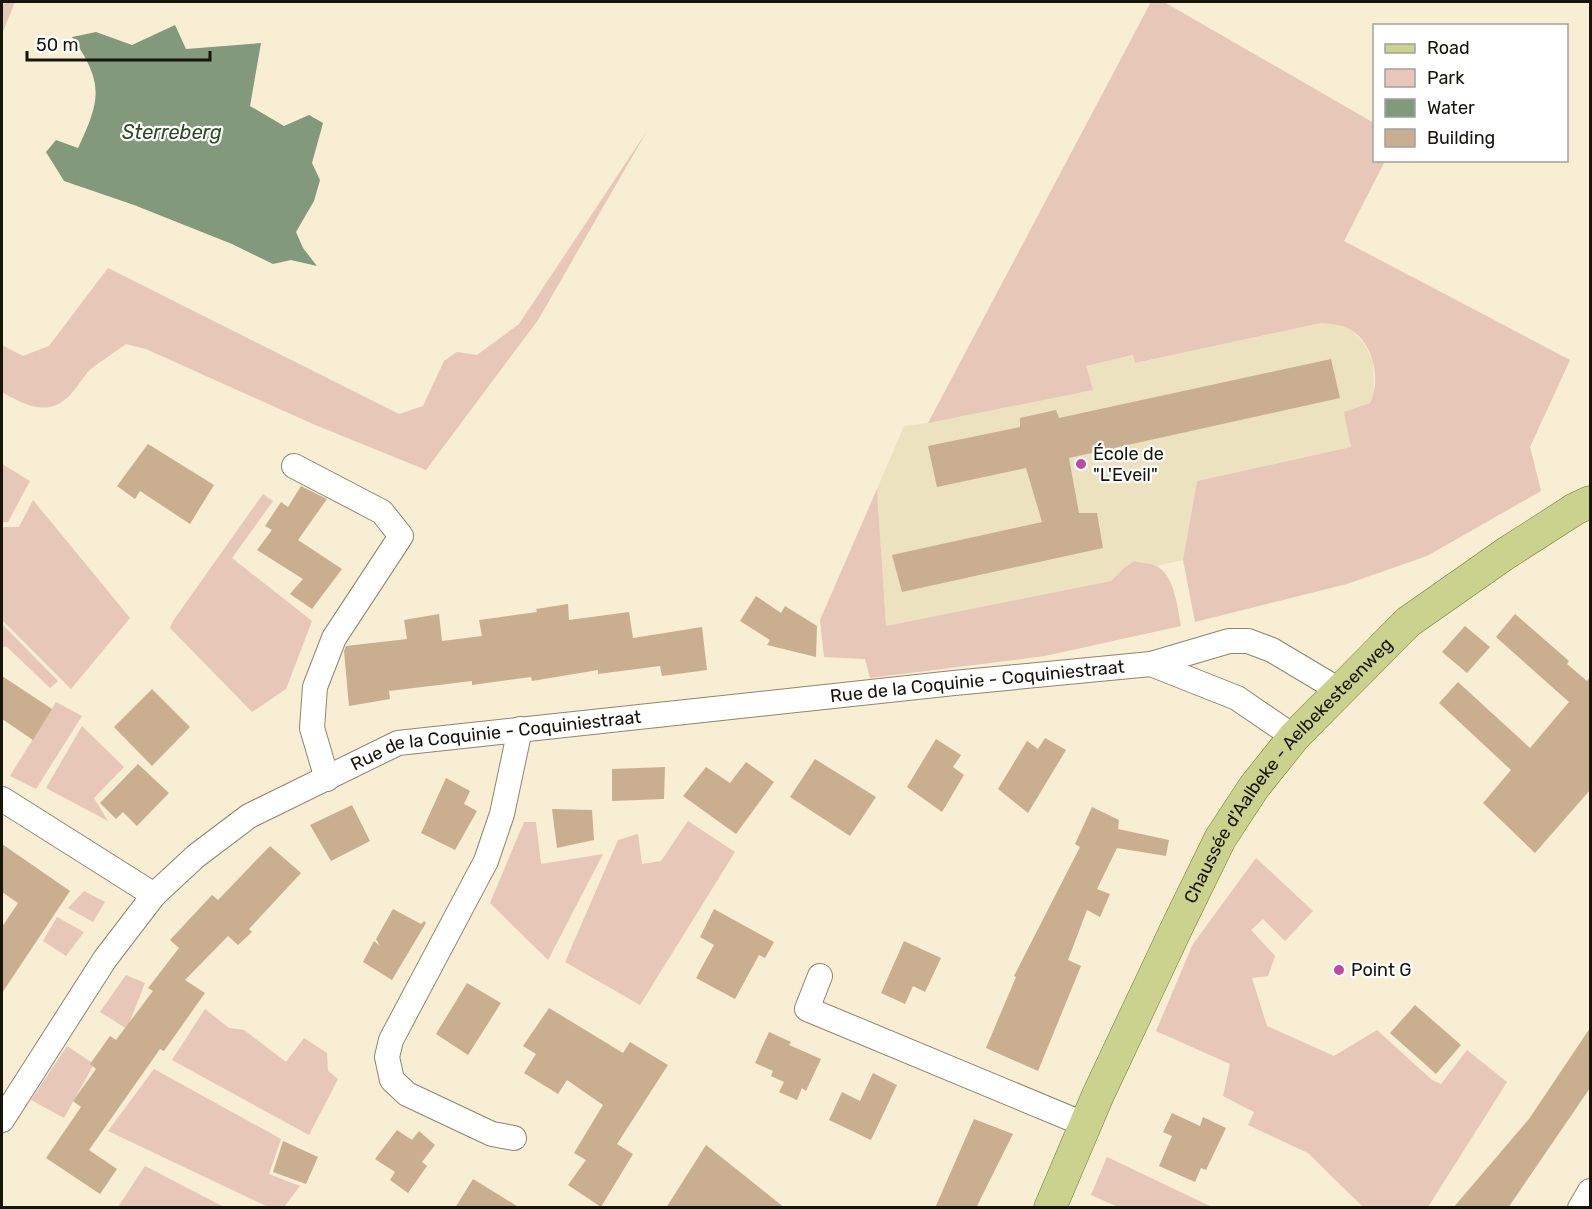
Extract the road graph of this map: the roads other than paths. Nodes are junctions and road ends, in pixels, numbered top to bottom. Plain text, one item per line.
1 (294, 466) dead end
2 (1590, 502) edge
3 (1151, 664) junction
4 (1339, 690) junction
5 (520, 729) junction
6 (1294, 737) junction
7 (327, 779) junction
8 (2, 799) edge
9 (154, 895) junction
10 (820, 976) dead end
11 (2, 1120) edge
12 (1086, 1125) junction
13 (514, 1138) dead end
14 (1590, 1191) edge
15 (1050, 1208) edge
16 (1580, 1208) edge

1 - 7 street
2 - 4 main road, Chaussée d'Aalbeke - Aelbekesteenweg
3 - 4 street, Rue de la Coquinie - Coquiniestraat
3 - 5 street, Rue de la Coquinie - Coquiniestraat
3 - 6 street, Rue de la Coquinie - Coquiniestraat
4 - 6 main road, Chaussée d'Aalbeke - Aelbekesteenweg
5 - 7 street, Rue de la Coquinie - Coquiniestraat
5 - 13 street
6 - 12 main road, Chaussée d'Aalbeke - Aelbekesteenweg
7 - 9 street, Rue de la Coquinie - Coquiniestraat
8 - 9 street
9 - 11 street, Rue de la Coquinie - Coquiniestraat
10 - 12 street
12 - 15 main road, Chaussée d'Aalbeke - Aelbekesteenweg
14 - 16 street

